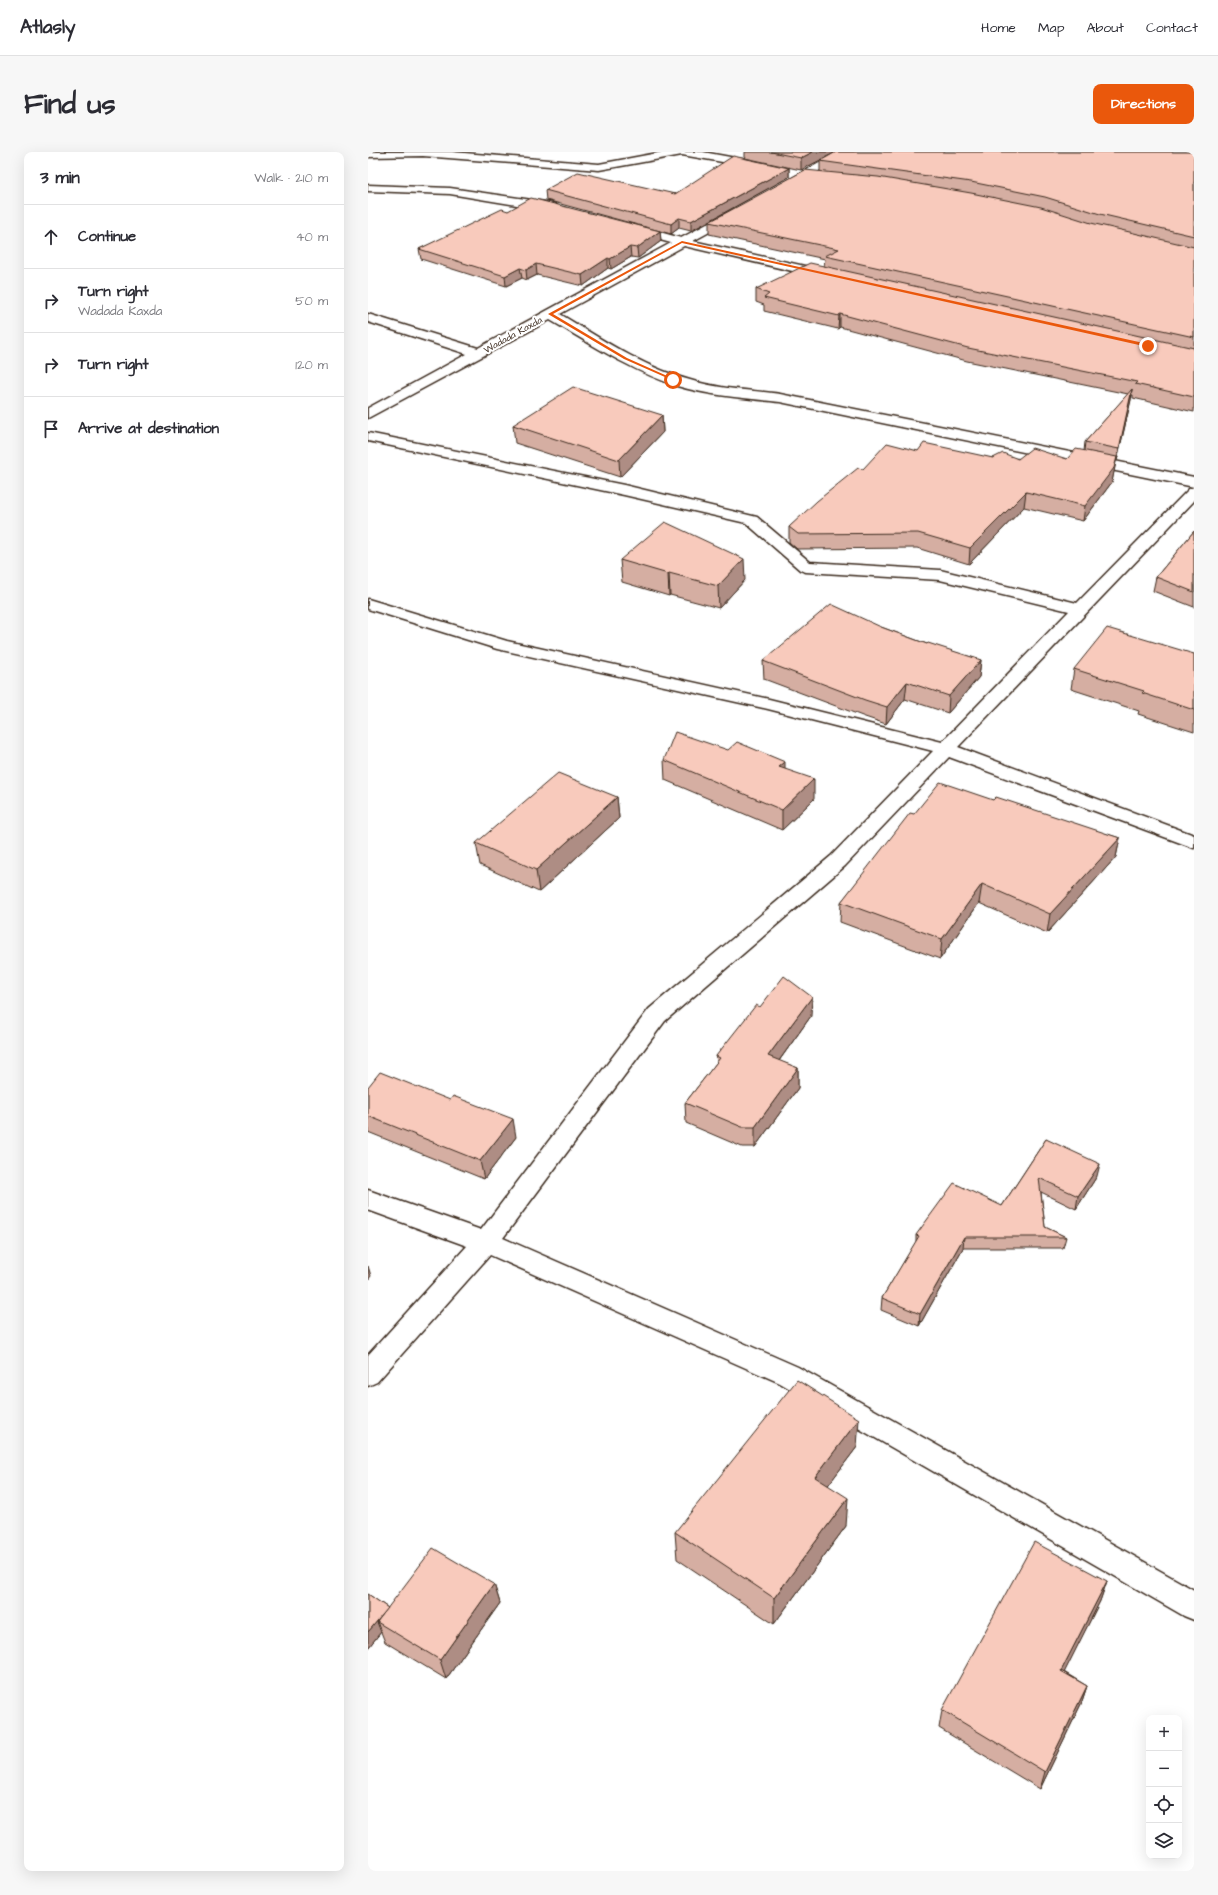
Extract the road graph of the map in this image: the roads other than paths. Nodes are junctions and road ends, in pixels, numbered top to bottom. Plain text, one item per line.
1 (681, 152) edge
2 (684, 152) edge
3 (847, 152) edge
4 (368, 154) edge
5 (772, 168) edge
6 (787, 172) edge
7 (802, 176) junction
8 (825, 179) edge
9 (368, 188) edge
10 (775, 191) edge
11 (748, 206) edge
12 (567, 211) edge
13 (620, 226) edge
14 (682, 242) junction
15 (837, 277) edge
16 (550, 314) junction
17 (368, 318) edge
18 (478, 354) junction
19 (369, 412) edge
20 (368, 437) edge
21 (1194, 482) edge
22 (1194, 492) edge
23 (368, 604) edge
24 (1080, 609) junction
25 (946, 750) junction
26 (1194, 842) edge
27 (368, 1200) edge
28 (486, 1242) junction
29 (368, 1374) edge
30 (1194, 1606) edge

1 - 4 street
2 - 5 street
3 - 7 street
6 - 7 street
7 - 8 street
7 - 10 street
9 - 12 street
11 - 14 street, Wadada Kaxda
13 - 14 street
14 - 15 street
14 - 16 street, Wadada Kaxda
16 - 18 street, Wadada Kaxda
16 - 21 street
17 - 18 street
18 - 19 street, Wadada Kaxda
20 - 24 street
22 - 24 street
23 - 25 street
24 - 25 street
25 - 26 street
25 - 28 street
27 - 28 street
28 - 29 street
28 - 30 street

